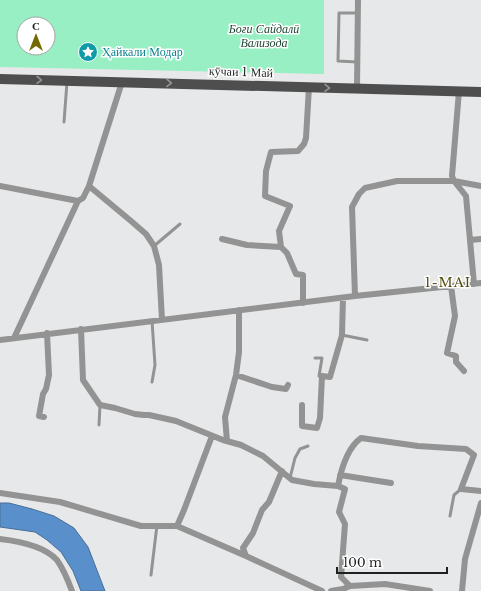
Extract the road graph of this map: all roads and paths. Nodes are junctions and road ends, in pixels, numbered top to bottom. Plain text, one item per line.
1 (358, 0) edge
2 (358, 13) junction
3 (357, 62) junction
4 (0, 79) edge
5 (67, 81) junction
6 (122, 82) junction
7 (309, 87) junction
8 (357, 88) junction
9 (459, 91) junction
10 (481, 92) edge
11 (64, 122) dead end
12 (454, 181) junction
13 (88, 186) junction
14 (481, 186) edge
15 (0, 187) edge
16 (78, 201) junction
17 (180, 224) dead end
18 (222, 239) dead end
19 (481, 239) edge
20 (470, 240) junction
21 (154, 246) junction
22 (281, 247) junction
23 (481, 283) edge
24 (474, 284) junction
25 (451, 286) junction
26 (355, 296) junction
27 (343, 298) junction
28 (303, 303) junction
29 (239, 310) junction
30 (162, 320) junction
31 (152, 321) junction
32 (81, 329) junction
33 (47, 333) junction
34 (342, 335) junction
35 (14, 338) junction
36 (0, 340) edge
37 (367, 340) dead end
38 (315, 358) dead end
39 (464, 371) dead end
40 (236, 375) junction
41 (322, 376) junction
42 (152, 382) dead end
43 (288, 385) dead end
44 (100, 405) junction
45 (302, 405) dead end
46 (44, 417) dead end
47 (99, 426) dead end
48 (212, 436) junction
49 (227, 441) junction
50 (308, 446) dead end
51 (282, 471) junction
52 (340, 475) junction
53 (290, 478) junction
54 (391, 483) dead end
55 (338, 486) junction
56 (461, 489) junction
57 (481, 491) edge
58 (0, 493) edge
59 (481, 503) edge
60 (450, 516) dead end
61 (157, 526) junction
62 (177, 526) junction
63 (0, 539) edge
64 (246, 556) junction
65 (151, 575) dead end
66 (350, 586) junction
67 (341, 590) edge
68 (72, 591) edge
69 (322, 591) edge
70 (331, 591) edge
71 (430, 591) edge
72 (462, 591) edge

1 - 2 street
2 - 3 street
2 - 3 lane
3 - 8 street
4 -> 5 main road, кӯчаи 1 Май
5 - 6 main road, кӯчаи 1 Май
5 - 11 lane
6 -> 7 main road, кӯчаи 1 Май
6 - 13 street
7 -> 8 main road, кӯчаи 1 Май
7 - 22 street
8 - 9 main road, кӯчаи 1 Май
9 - 10 main road, кӯчаи 1 Май
9 - 12 street
12 - 14 street
12 - 20 street
12 - 26 street
13 - 16 street
13 - 21 street
15 - 16 street
16 - 35 street
17 - 21 lane
18 - 22 street
19 - 20 street
20 - 24 street
21 - 30 street
22 - 28 street
23 - 24 street
24 - 25 street
25 - 26 street
25 - 39 street
26 - 27 street
27 - 28 street
27 - 34 street
28 - 29 street
29 - 30 street
29 - 40 street
30 - 31 street
31 - 32 street
31 - 42 lane
32 - 33 street
32 - 44 street
33 - 35 street
33 - 46 street
34 - 37 lane
34 - 41 street
35 - 36 street
38 - 41 lane
40 - 43 street
40 - 49 street
41 - 45 street
44 - 47 lane
44 - 48 street
48 - 49 street
48 - 62 street
49 - 51 street
50 - 53 lane
51 - 53 street
51 - 64 street
52 - 54 street
52 - 55 street
52 - 56 street
53 - 55 street
55 - 66 street
56 - 57 street
56 - 60 lane
58 - 61 street
59 - 72 street
61 - 62 street
61 - 65 lane
62 - 64 street
63 - 68 street
64 - 69 street
66 - 67 street
66 - 71 street
67 - 70 street

